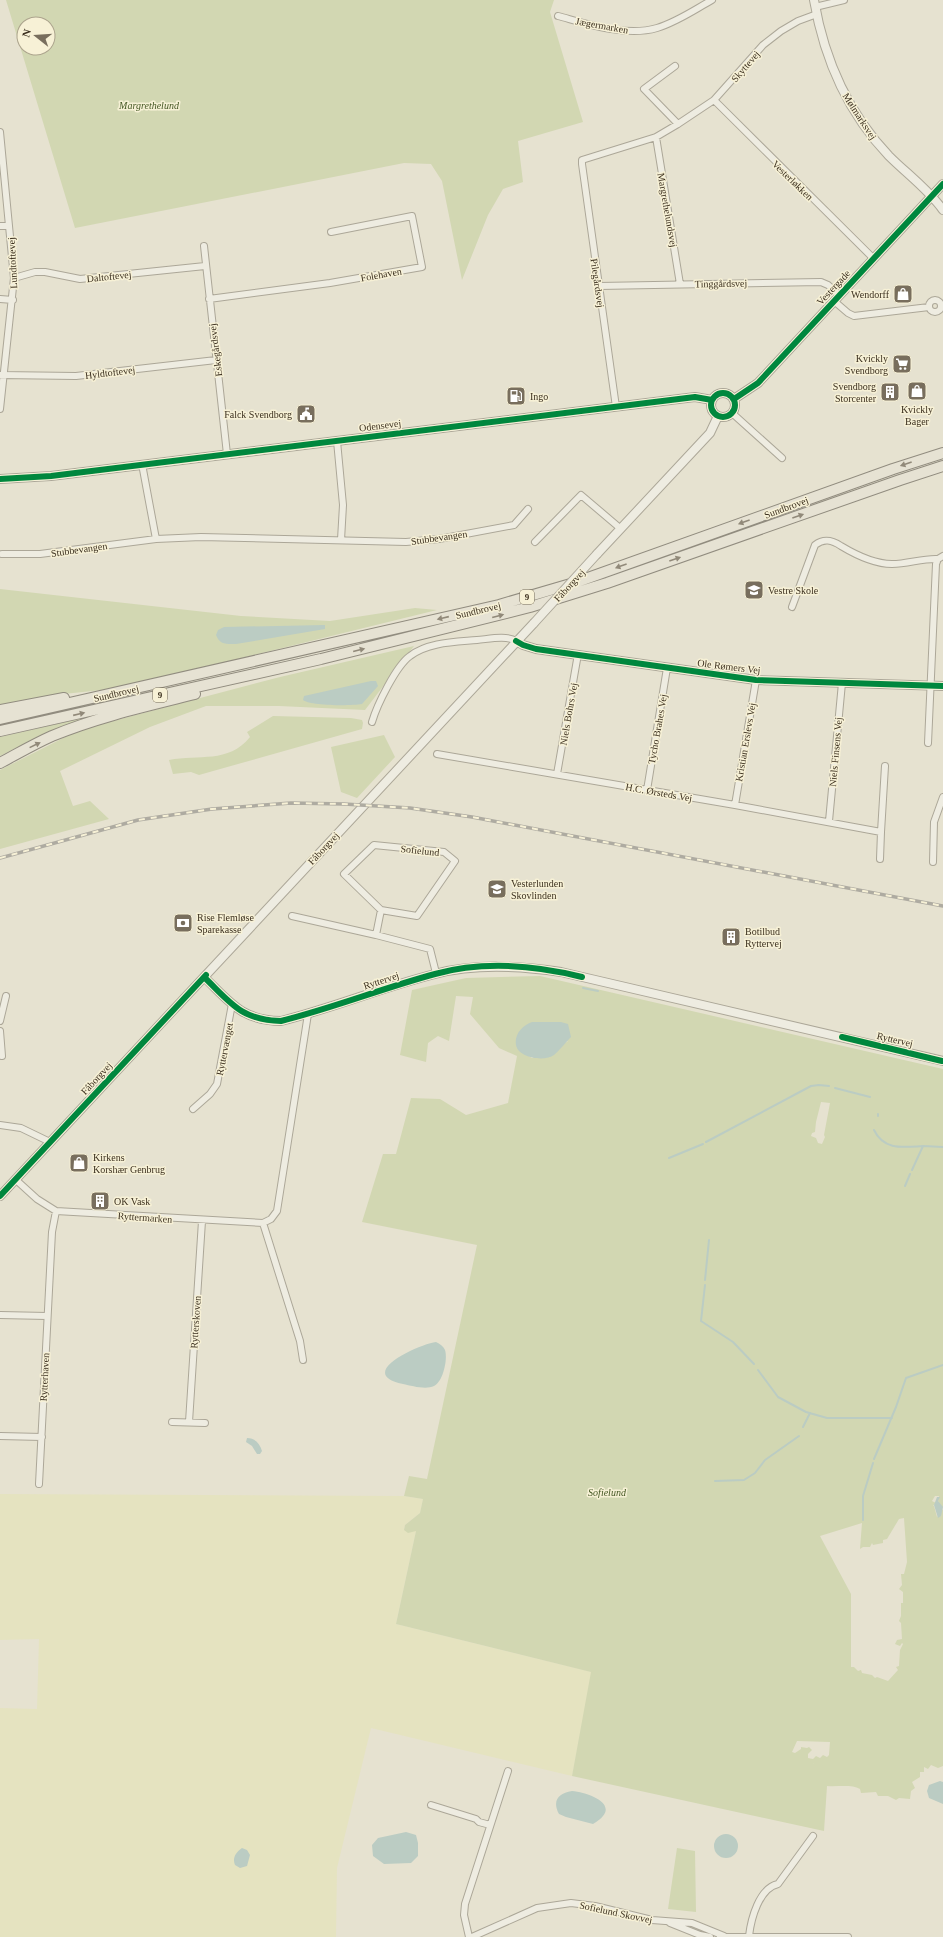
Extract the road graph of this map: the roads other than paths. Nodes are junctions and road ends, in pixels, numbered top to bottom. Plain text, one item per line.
1 (712, 0) edge
2 (844, 0) edge
3 (815, 7) edge
4 (558, 16) dead end
5 (675, 66) dead end
6 (714, 100) junction
7 (678, 124) junction
8 (0, 132) edge
9 (656, 137) junction
10 (1, 149) edge
11 (582, 160) joint
12 (943, 184) edge
13 (932, 196) junction
14 (943, 210) edge
15 (0, 226) edge
16 (9, 226) junction
17 (331, 232) dead end
18 (204, 246) dead end
19 (873, 258) junction
20 (205, 266) junction
21 (14, 278) junction
22 (680, 284) junction
23 (599, 286) junction
24 (837, 298) junction
25 (0, 299) edge
26 (209, 299) junction
27 (13, 300) junction
28 (942, 304) edge
29 (929, 308) junction
30 (216, 360) junction
31 (2, 375) edge
32 (734, 399) junction
33 (712, 400) junction
34 (616, 407) junction
35 (0, 409) edge
36 (732, 413) junction
37 (718, 416) junction
38 (337, 441) junction
39 (943, 453) edge
40 (227, 454) junction
41 (782, 458) dead end
42 (142, 464) junction
43 (943, 466) edge
44 (51, 476) junction
45 (0, 479) edge
46 (0, 485) edge
47 (528, 509) dead end
48 (621, 529) junction
49 (156, 539) junction
50 (341, 540) junction
51 (535, 542) dead end
52 (2, 554) dead end
53 (941, 558) edge
54 (792, 607) dead end
55 (516, 641) junction
56 (578, 654) junction
57 (321, 659) junction
58 (667, 668) junction
59 (756, 680) junction
60 (842, 683) junction
61 (931, 685) junction
62 (943, 686) edge
63 (98, 697) junction
64 (0, 710) edge
65 (0, 719) edge
66 (372, 722) dead end
67 (0, 731) edge
68 (928, 743) dead end
69 (437, 754) dead end
70 (0, 763) edge
71 (885, 766) dead end
72 (557, 774) junction
73 (647, 790) junction
74 (943, 798) edge
75 (735, 805) junction
76 (829, 822) junction
77 (881, 832) junction
78 (880, 859) dead end
79 (933, 862) dead end
80 (381, 910) junction
81 (292, 916) dead end
82 (376, 934) junction
83 (436, 974) junction
84 (204, 977) junction
85 (6, 996) dead end
86 (232, 1004) junction
87 (308, 1014) junction
88 (0, 1021) edge
89 (0, 1031) edge
90 (2, 1056) dead end
91 (943, 1061) edge
92 (193, 1109) dead end
93 (0, 1125) edge
94 (50, 1142) junction
95 (15, 1180) junction
96 (0, 1196) edge
97 (56, 1211) junction
98 (202, 1221) junction
99 (263, 1223) junction
100 (0, 1315) edge
101 (47, 1316) junction
102 (303, 1360) dead end
103 (172, 1422) dead end
104 (189, 1422) junction
105 (206, 1423) dead end
106 (0, 1436) edge
107 (42, 1437) junction
108 (39, 1484) dead end
109 (508, 1770) dead end
110 (431, 1805) dead end
111 (490, 1826) junction
112 (813, 1836) dead end
113 (670, 1923) junction
114 (749, 1936) edge
115 (469, 1937) edge
116 (472, 1937) edge
117 (710, 1937) edge
118 (720, 1937) edge
119 (848, 1937) edge

1 - 4 street, Jægermarken
2 - 3 street, Skyttevej
3 - 6 street, Skyttevej
3 - 13 street, Mølmarksvej
5 - 7 street
6 - 7 street, Skyttevej
6 - 19 street, Vesterløkken
7 - 9 street, Skyttevej
8 - 10 street, Lundtoftevej
9 - 11 street, Skyttevej
9 - 22 street, Margrethelundsvej
10 - 16 street, Lundtoftevej
11 - 23 street, Pilegårdsvej
12 - 13 street, Vestergade
13 - 14 street, Mølmarksvej
13 - 19 street, Vestergade
15 - 16 street, Lundtoftevej
16 - 21 street, Lundtoftevej
17 - 26 street, Folehaven
18 - 20 street, Eskegårdsvej
19 - 24 street, Vestergade
20 - 21 street, Daltoftevej
20 - 26 street, Eskegårdsvej
21 - 27 street, Lundtoftevej
22 - 23 street, Tinggårdsvej
22 - 24 street, Tinggårdsvej
23 - 34 street, Pilegårdsvej
24 - 29 street, Vestergade
24 - 32 street, Vestergade
25 - 27 street, Lundtoftevej
26 - 30 street, Eskegårdsvej
27 - 31 street, Lundtoftevej
28 - 29 street
28 - 29 street
30 - 31 street, Hyldtoftevej
30 - 40 street, Eskegårdsvej
31 - 35 street, Lundtoftevej
32 - 33 street
32 - 36 street
33 - 34 street, Odensevej
33 - 37 street
34 - 38 street, Odensevej
36 - 37 street
36 - 41 street
37 - 48 street, Fåborgvej
38 - 40 street, Odensevej
38 - 50 street
39 -> 63 main road, Sundbrovej / 9
40 - 42 street, Odensevej
42 - 44 street, Odensevej
42 - 49 street
57 -> 43 main road, Sundbrovej / 9
44 - 45 street, Odensevej
44 - 46 street, Odensevej
47 - 50 street, Stubbevangen
48 - 51 street
48 - 55 street, Fåborgvej, bridge
49 - 50 street, Stubbevangen
49 - 52 street, Stubbevangen
53 - 54 street
53 - 61 street
55 - 56 street, Ole Rømers Vej
55 - 66 street
55 - 84 street, Fåborgvej
56 - 58 street, Ole Rømers Vej
56 - 72 street, Niels Bohrs Vej
67 -> 57 main road, Sundbrovej / 9
70 -> 57 main road
58 - 59 street, Ole Rømers Vej
58 - 73 street, Tycho Brahes Vej
59 - 60 street, Ole Rømers Vej
59 - 75 street, Kristian Erslevs Vej
60 - 61 street, Ole Rømers Vej
60 - 76 street, Niels Finsens Vej
61 - 62 street, Ole Rømers Vej
61 - 68 street
63 - 64 main road
63 - 65 main road, Sundbrovej / 9
69 - 72 street, H.C. Ørsteds Vej
71 - 77 street
72 - 73 street, H.C. Ørsteds Vej
73 - 75 street, H.C. Ørsteds Vej
74 - 79 street
75 - 76 street, H.C. Ørsteds Vej
76 - 77 street, H.C. Ørsteds Vej
77 - 78 street
80 - 80 street, Sofielund
80 - 82 street
81 - 82 street
82 - 83 street
83 - 87 street, Ryttervej
83 - 91 street, Ryttervej
84 - 86 street, Ryttervej
84 - 94 street, Fåborgvej
85 - 88 street
86 - 87 street, Ryttervej
86 - 92 street, Ryttervænget
87 - 99 street
89 - 90 street
93 - 94 street
94 - 95 street, Fåborgvej
95 - 96 street, Fåborgvej
95 - 97 street, Ryttermarken
97 - 98 street, Ryttermarken
97 - 101 street, Rytterhaven
98 - 99 street, Ryttermarken
98 - 104 street, Rytterskoven
99 - 102 street
100 - 101 street
101 - 107 street, Rytterhaven
103 - 104 street
104 - 105 street
106 - 107 street
107 - 108 street, Rytterhaven
109 - 111 street
110 - 111 street
111 - 115 street
112 - 114 street
113 - 116 street, Sofielund Skovvej
113 - 117 street, Sofielund Skovvej
113 - 118 street, Sofielund Skovvej
114 - 118 street, Sofielund Skovvej
114 - 119 street, Sofielund Skovvej

